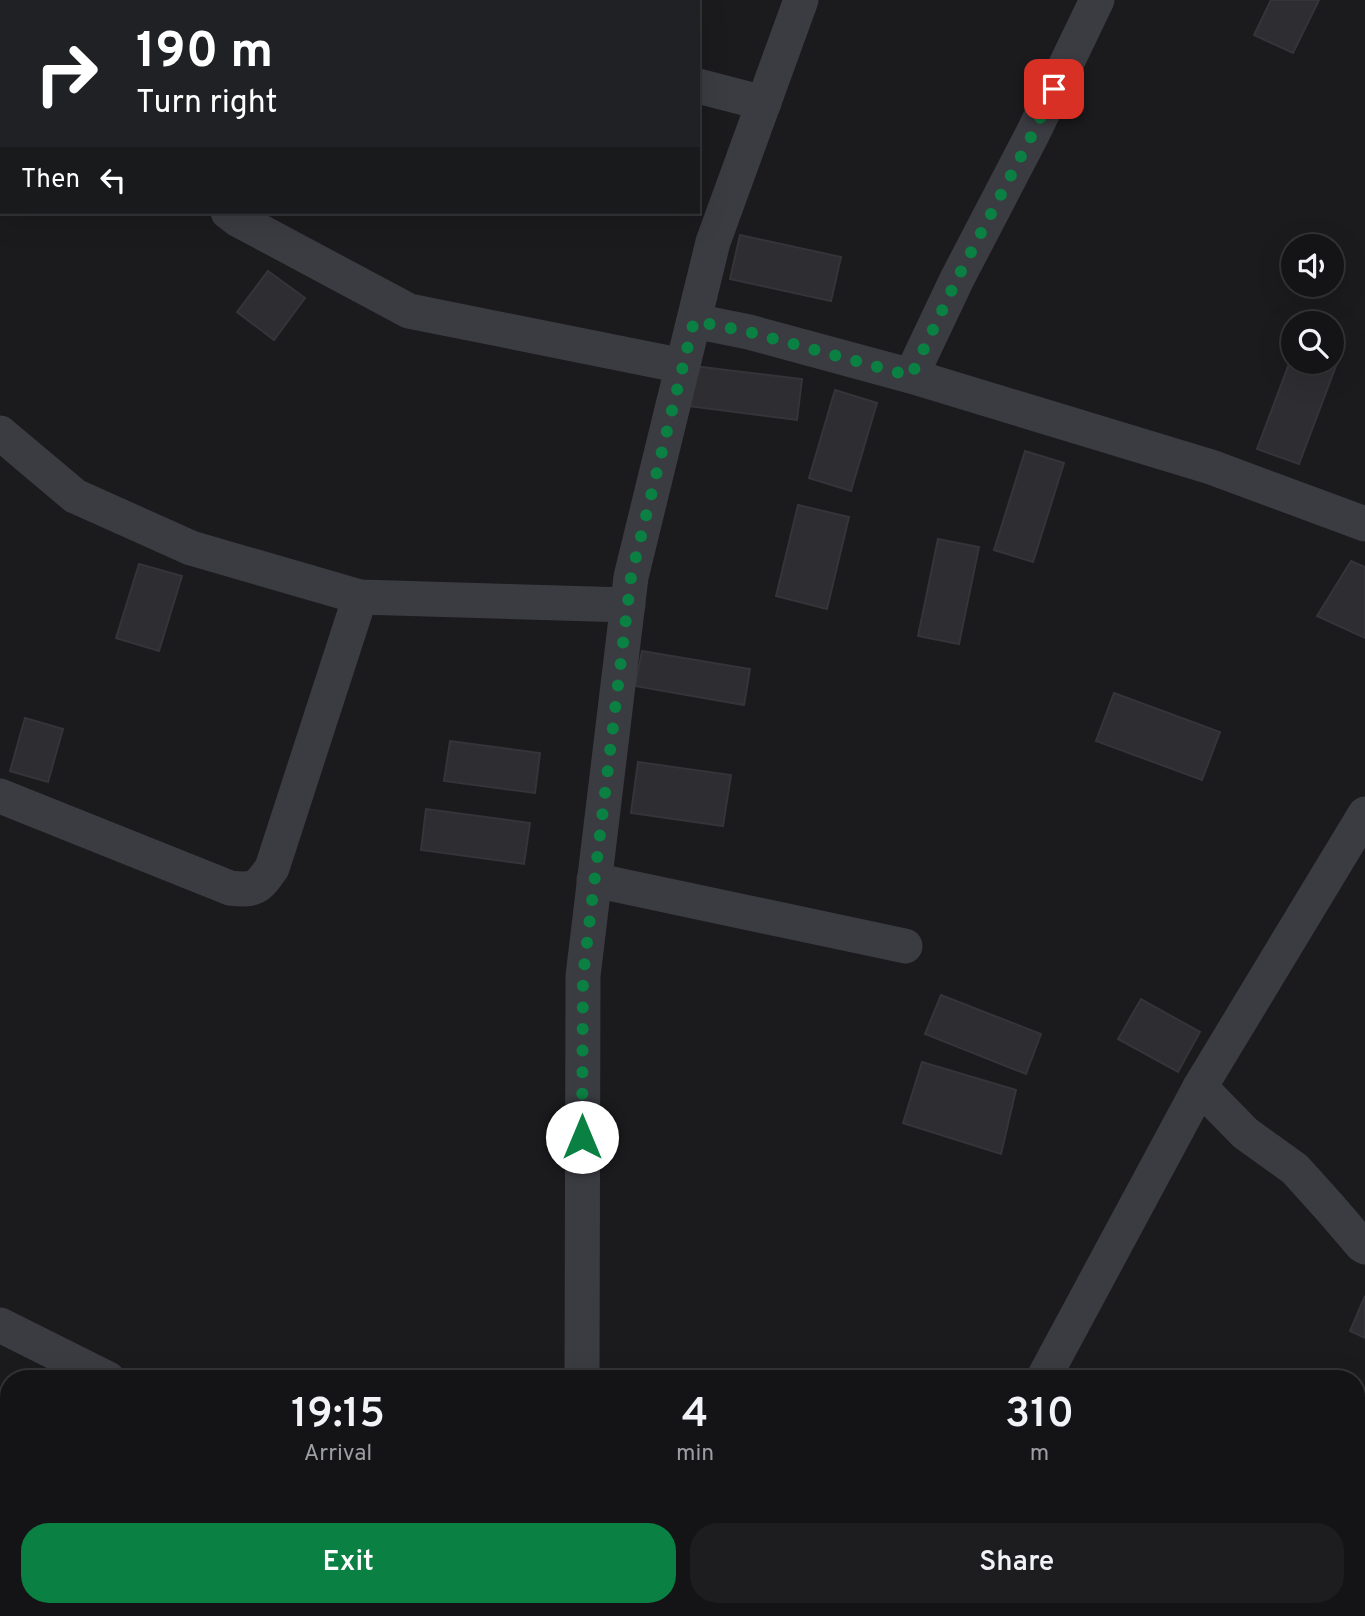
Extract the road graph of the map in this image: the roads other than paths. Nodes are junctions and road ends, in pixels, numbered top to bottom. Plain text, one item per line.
1 (802, 0) edge
2 (1097, 0) edge
3 (700, 87) edge
4 (764, 103) junction
5 (231, 214) edge
6 (694, 321) junction
7 (683, 366) junction
8 (911, 376) junction
9 (0, 433) edge
10 (1365, 524) edge
11 (360, 597) junction
12 (628, 605) junction
13 (0, 796) edge
14 (1360, 832) edge
15 (594, 880) junction
16 (905, 946) dead end
17 (1200, 1087) junction
18 (1365, 1247) edge
19 (0, 1325) edge
20 (90, 1370) edge
21 (582, 1370) edge
22 (1048, 1370) edge

1 - 4 street
2 - 8 street
3 - 4 street
4 - 6 street
5 - 7 street
6 - 7 street
6 - 8 street
7 - 12 street
8 - 10 street
9 - 11 street
11 - 12 street
11 - 13 street
12 - 15 street
14 - 17 street
15 - 16 street
15 - 21 street
17 - 18 street
17 - 22 street
19 - 20 street

